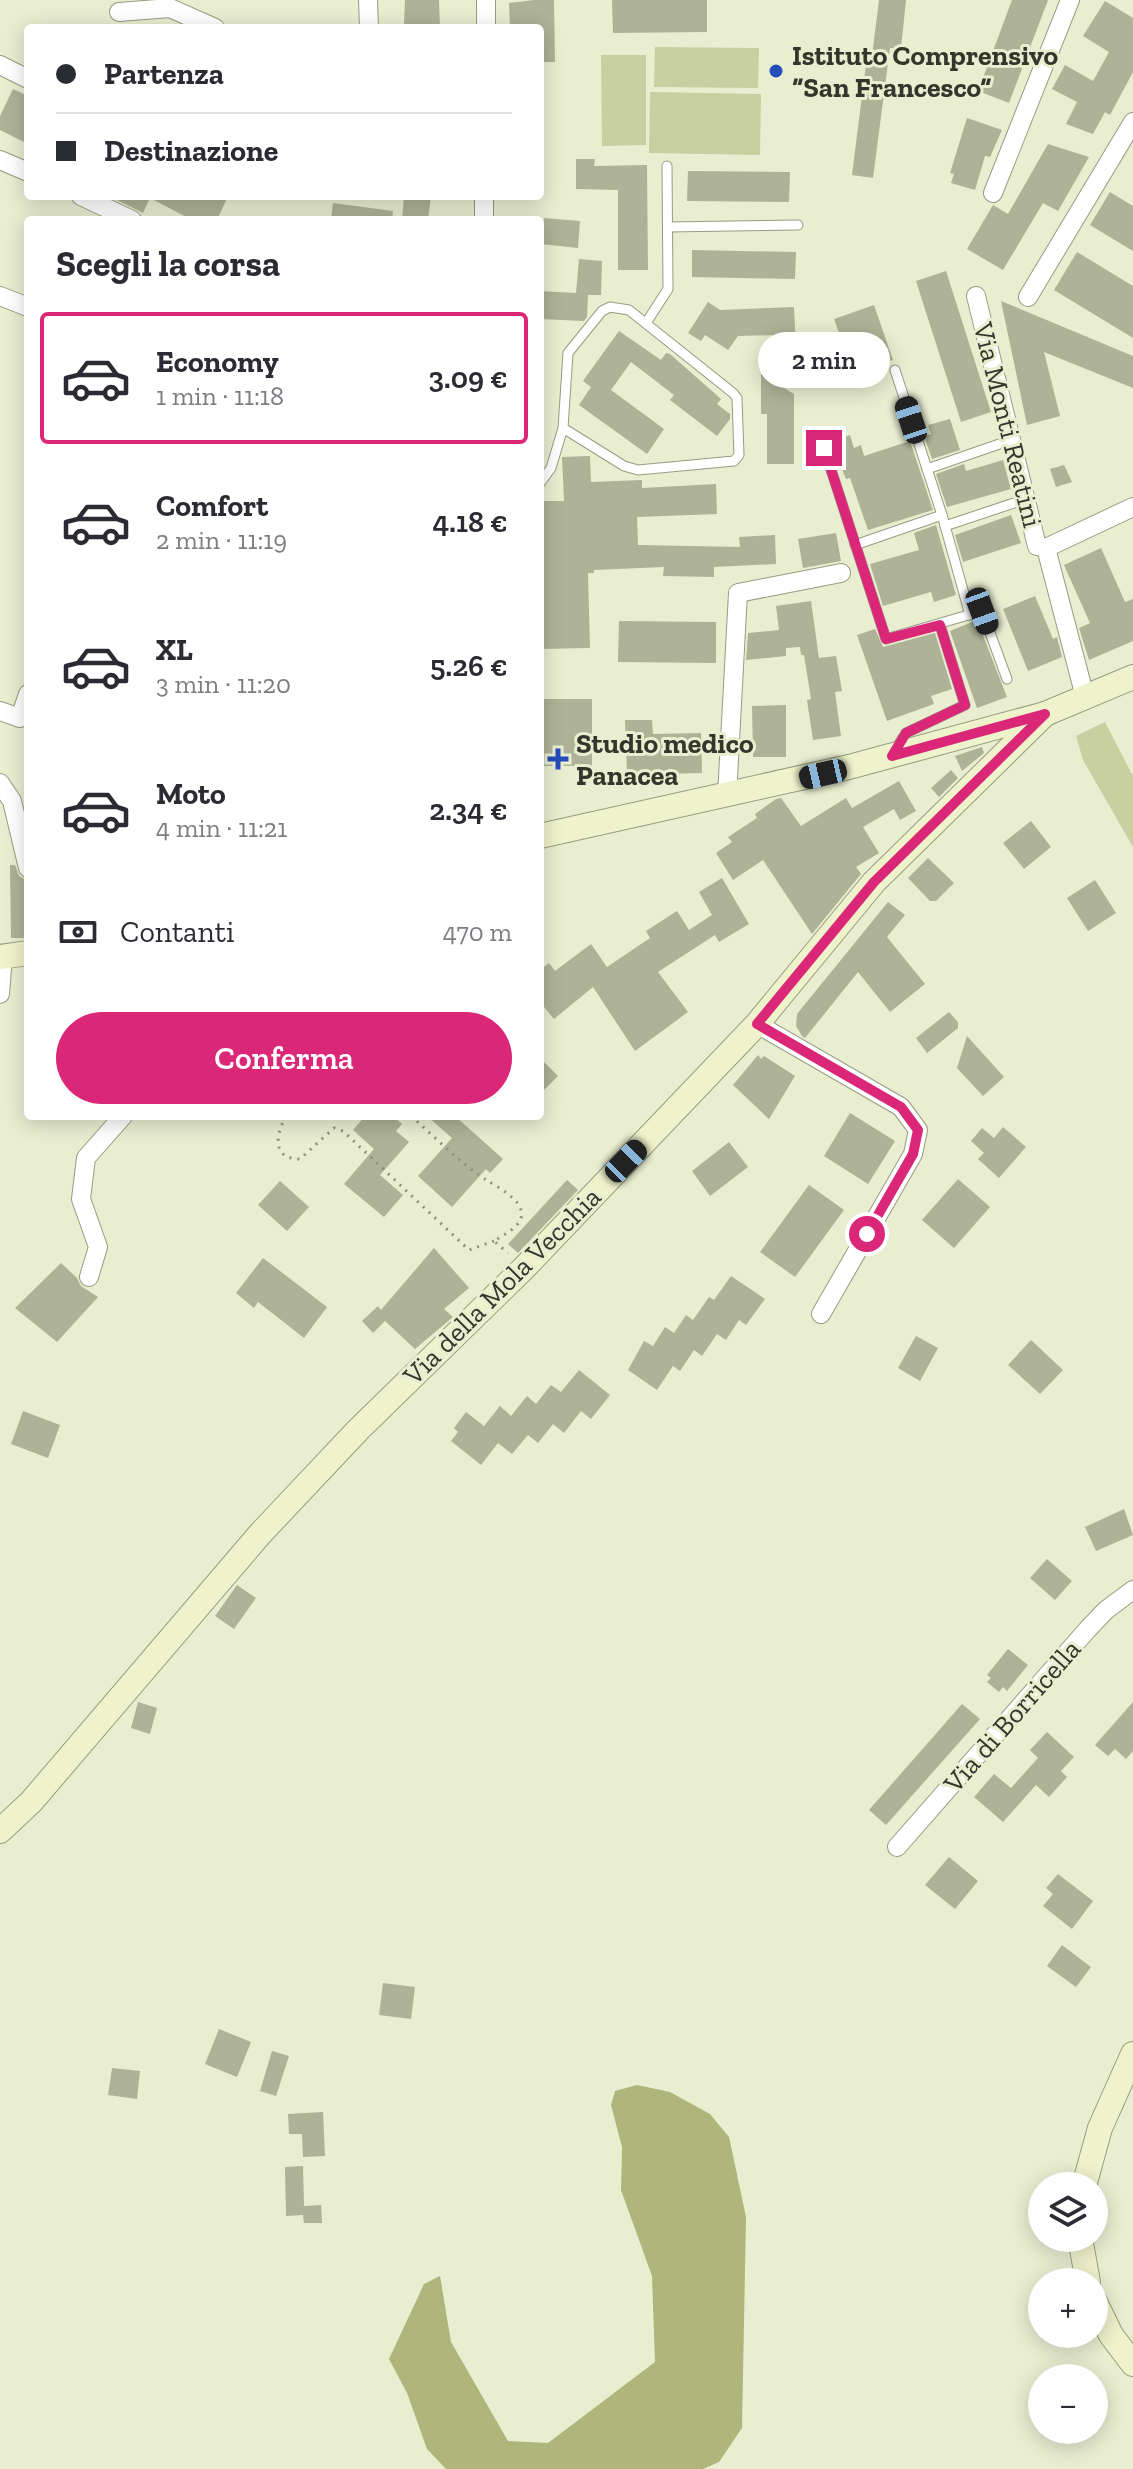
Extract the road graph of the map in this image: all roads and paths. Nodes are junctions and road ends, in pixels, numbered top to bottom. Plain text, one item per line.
1 (368, 0) edge
2 (486, 0) edge
3 (1070, 0) edge
4 (119, 12) dead end
5 (206, 24) edge
6 (369, 24) edge
7 (486, 24) edge
8 (0, 65) edge
9 (24, 77) edge
10 (1133, 122) edge
11 (0, 160) edge
12 (667, 166) dead end
13 (24, 170) edge
14 (993, 193) dead end
15 (90, 200) edge
16 (124, 216) edge
17 (798, 225) dead end
18 (668, 227) junction
19 (0, 296) edge
20 (976, 296) dead end
21 (1028, 297) dead end
22 (24, 305) edge
23 (646, 323) junction
24 (895, 370) dead end
25 (563, 428) junction
26 (1011, 440) junction
27 (824, 448) dead end
28 (927, 469) junction
29 (544, 478) edge
30 (1026, 499) junction
31 (1133, 507) edge
32 (942, 515) junction
33 (945, 526) junction
34 (855, 545) junction
35 (1046, 548) junction
36 (841, 573) dead end
37 (970, 615) junction
38 (940, 625) junction
39 (1133, 677) edge
40 (1007, 679) dead end
41 (1085, 697) junction
42 (0, 711) edge
43 (1045, 714) junction
44 (24, 719) edge
45 (892, 756) junction
46 (0, 783) edge
47 (727, 796) junction
48 (544, 835) edge
49 (24, 851) edge
50 (24, 954) edge
51 (1, 957) edge
52 (0, 994) edge
53 (757, 1024) junction
54 (119, 1120) edge
55 (284, 1120) edge
56 (416, 1120) edge
57 (494, 1241) junction
58 (524, 1268) junction
59 (89, 1277) dead end
60 (821, 1314) dead end
61 (1133, 1590) edge
62 (0, 1831) edge
63 (897, 1847) dead end
64 (1133, 2054) edge
65 (1088, 2172) edge
66 (1108, 2328) edge
67 (1133, 2364) edge

1 - 6 street
2 - 7 street
3 - 14 street
4 - 5 street
8 - 9 street
10 - 21 street
11 - 13 street
12 - 18 lane
15 - 16 street
17 - 18 lane
18 - 23 lane
19 - 22 street
20 - 26 street, Via Monti Reatini
23 - 25 lane
23 - 25 lane
24 - 28 lane
25 - 29 lane
26 - 28 lane
26 - 30 street, Via Monti Reatini
27 - 34 lane
28 - 32 lane
30 - 33 lane
30 - 35 street, Via Monti Reatini
31 - 35 street, Via Monti Reatini
32 - 33 lane
32 - 34 lane
33 - 37 lane
34 - 38 lane
35 - 41 street, Via Monti Reatini
36 - 47 street
37 - 38 lane
37 - 40 lane
38 - 45 lane
39 - 41 street
41 - 43 street
42 - 44 street
43 - 45 street
43 - 53 street, Via della Mola Vecchia
45 - 47 street
46 - 49 street
47 - 48 street
50 - 51 street
51 - 52 street
53 - 58 street, Via della Mola Vecchia
53 - 60 street
54 - 59 street
55 - 57 path
56 - 57 path
57 - 58 path
58 - 62 street, Via della Mola Vecchia
61 - 63 street, Via di Borricella
64 - 65 street
66 - 67 street

